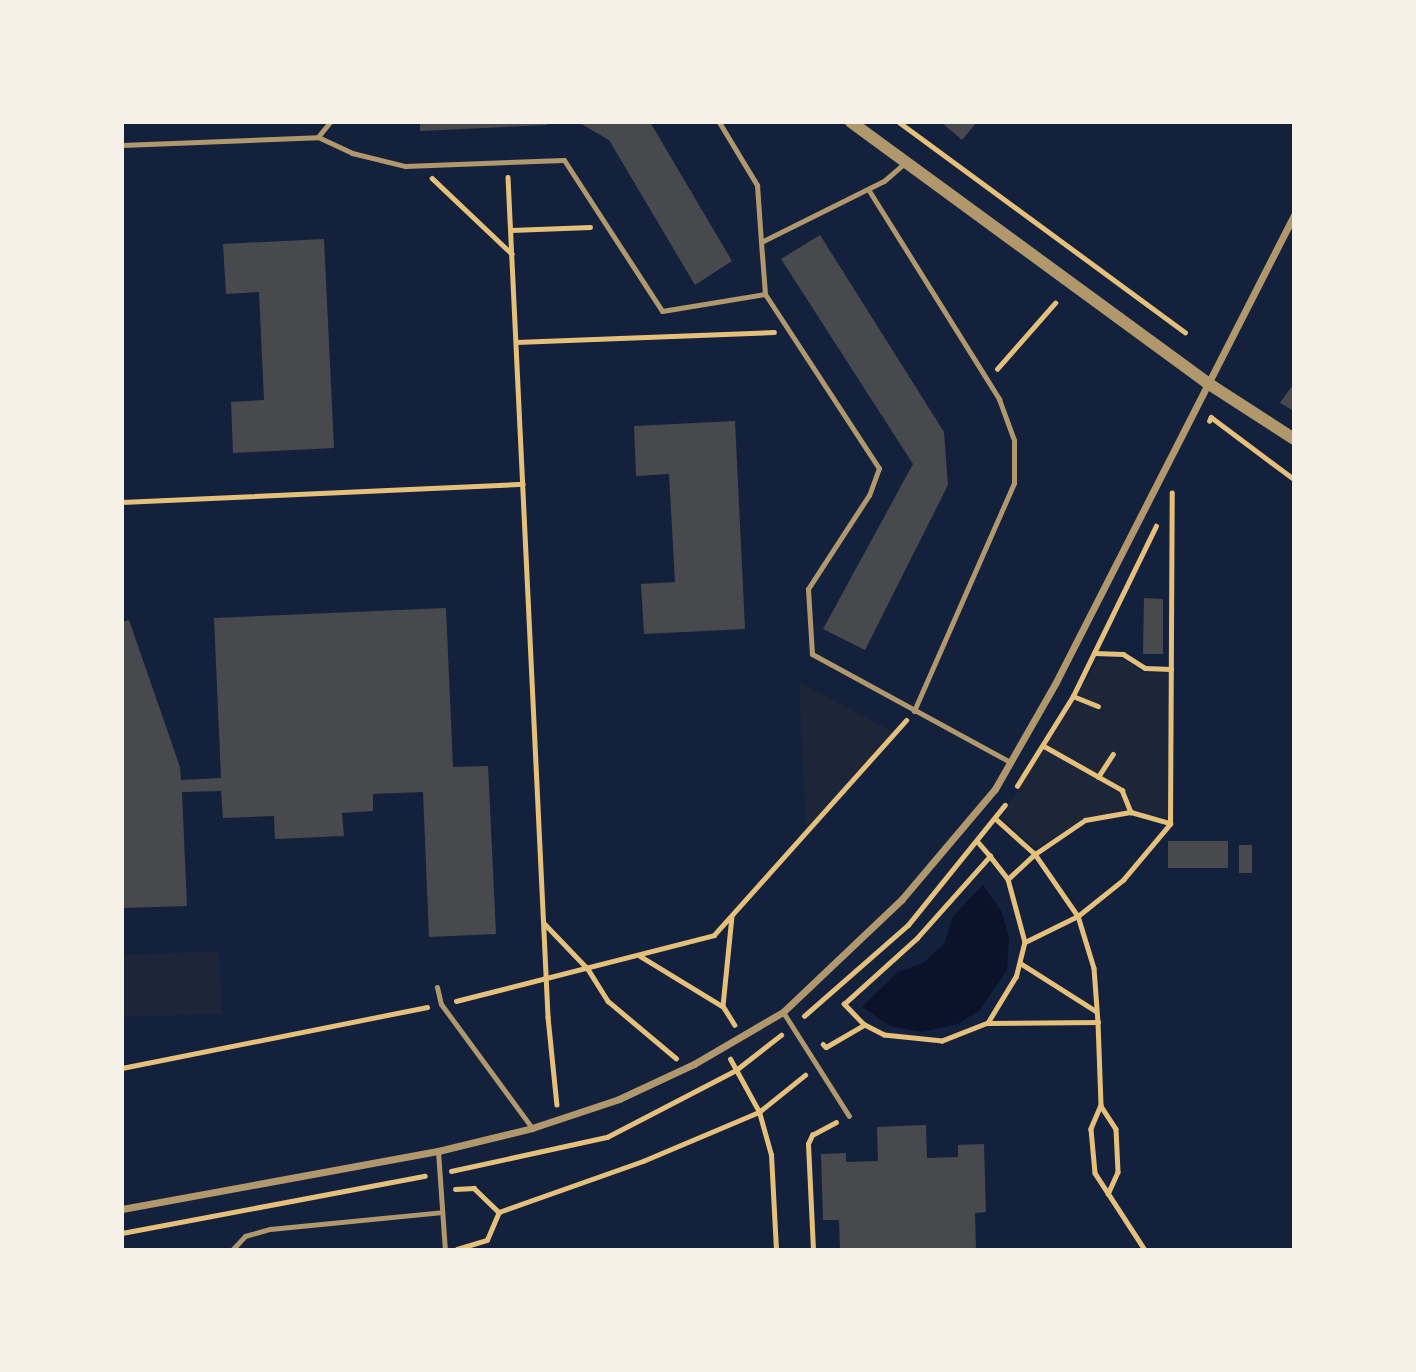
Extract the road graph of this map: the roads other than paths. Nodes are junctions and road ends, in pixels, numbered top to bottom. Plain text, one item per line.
1 (330, 122) edge
2 (719, 122) edge
3 (851, 122) edge
4 (318, 137) junction
5 (122, 145) edge
6 (907, 162) junction
7 (868, 189) junction
8 (1293, 215) edge
9 (761, 242) junction
10 (765, 294) junction
11 (1206, 382) junction
12 (1293, 439) edge
13 (914, 711) junction
14 (1010, 762) junction
15 (437, 987) dead end
16 (783, 1012) junction
17 (849, 1116) road end
18 (532, 1128) junction
19 (438, 1151) junction
20 (122, 1209) edge
21 (442, 1212) junction
22 (232, 1250) edge
23 (444, 1250) edge

1 - 4 lane
2 - 9 lane
3 - 6 street
4 - 5 lane
4 - 10 lane
6 - 7 lane
6 - 11 street
7 - 9 lane
7 - 13 lane
8 - 11 street
9 - 10 lane
10 - 13 lane
11 - 12 street
11 - 14 street
13 - 14 lane
14 - 16 street
15 - 18 lane
16 - 17 lane
16 - 18 street
18 - 19 street
19 - 20 street
19 - 21 lane
21 - 22 lane
21 - 23 lane

